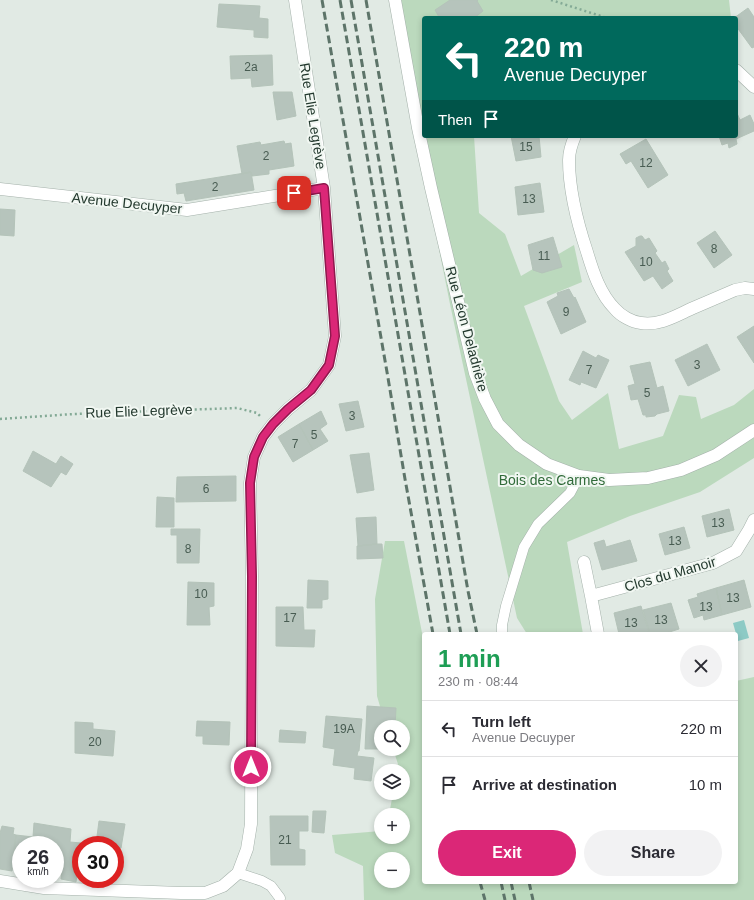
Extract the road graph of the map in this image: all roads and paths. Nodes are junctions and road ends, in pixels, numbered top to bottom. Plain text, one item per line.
1 (295, 0) edge
2 (396, 0) edge
3 (551, 0) edge
4 (601, 16) edge
5 (738, 72) edge
6 (754, 87) edge
7 (574, 138) edge
8 (324, 188) junction
9 (0, 189) edge
10 (754, 288) edge
11 (0, 419) edge
12 (273, 424) junction
13 (754, 430) edge
14 (579, 476) junction
15 (754, 520) edge
16 (584, 562) dead end
17 (591, 596) junction
18 (502, 632) edge
19 (598, 632) edge
20 (238, 873) junction
21 (0, 881) edge
22 (280, 898) dead end

1 - 8 street, Rue Elie Legrève
2 - 14 street, Rue Léon Deladrière
3 - 4 path
5 - 6 street
7 - 10 street
8 - 9 street, Avenue Decuyper
8 - 12 street, Rue Elie Legrève
11 - 12 path, Rue Elie Legrève
12 - 20 street, Rue Elie Legrève
13 - 14 street, Rue Léon Deladrière
14 - 18 lane
15 - 17 street, Clos du Manoir
16 - 17 street
17 - 19 street
20 - 21 street, Rue Elie Legrève
20 - 22 lane

